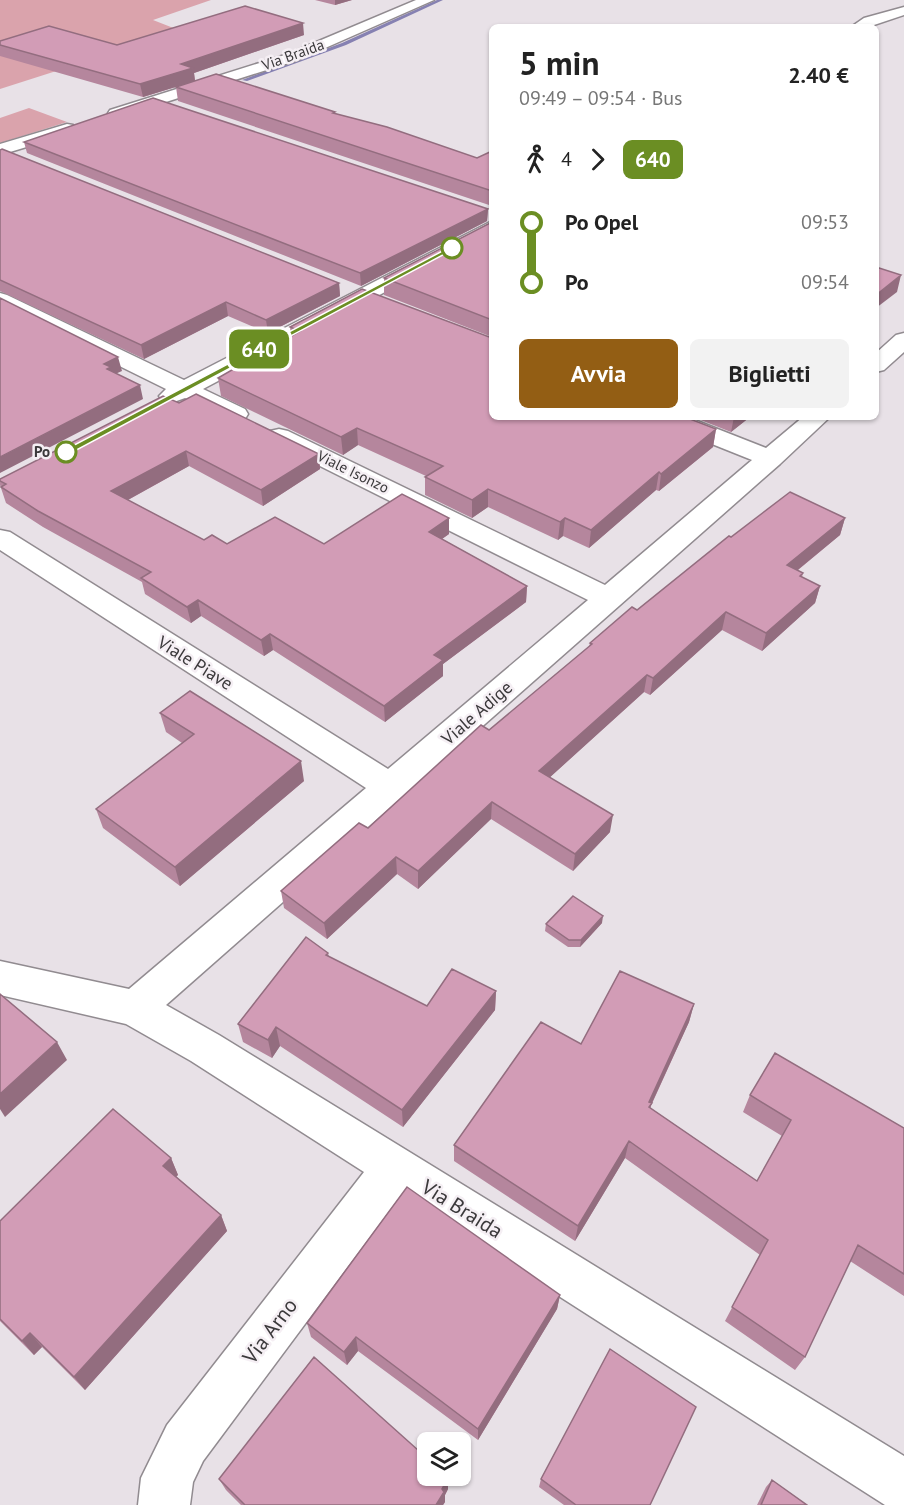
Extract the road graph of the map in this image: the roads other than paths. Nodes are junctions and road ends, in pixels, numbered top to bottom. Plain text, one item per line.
1 (427, 0) edge
2 (904, 9) edge
3 (904, 23) edge
4 (864, 24) edge
5 (879, 29) edge
6 (156, 101) junction
7 (178, 108) edge
8 (100, 118) edge
9 (78, 125) edge
10 (0, 150) edge
11 (22, 160) edge
12 (488, 217) edge
13 (339, 286) edge
14 (361, 295) junction
15 (0, 299) edge
16 (383, 303) edge
17 (891, 345) edge
18 (879, 361) edge
19 (185, 389) junction
20 (148, 408) edge
21 (674, 420) edge
22 (815, 420) edge
23 (771, 459) junction
24 (0, 538) edge
25 (609, 600) junction
26 (391, 787) junction
27 (1, 980) edge
28 (135, 1008) junction
29 (395, 1167) junction
30 (904, 1486) edge
31 (164, 1505) edge

1 - 6 street, Via Braida
2 - 4 street
3 - 5 street
6 - 7 street
6 - 8 street, Via Braida
9 - 10 street
10 - 11 street
12 - 14 street
13 - 14 street
14 - 16 street
14 - 19 street
15 - 19 street, Viale Isonzo
17 - 18 street
19 - 20 street
19 - 25 street, Viale Isonzo
21 - 23 street
22 - 23 street, Viale Adige
23 - 25 street, Viale Adige
24 - 26 street, Viale Piave
25 - 26 street, Viale Adige
26 - 28 street, Viale Adige
27 - 28 street, Via Braida
28 - 29 street, Via Braida
29 - 30 street, Via Braida
29 - 31 street, Via Arno

